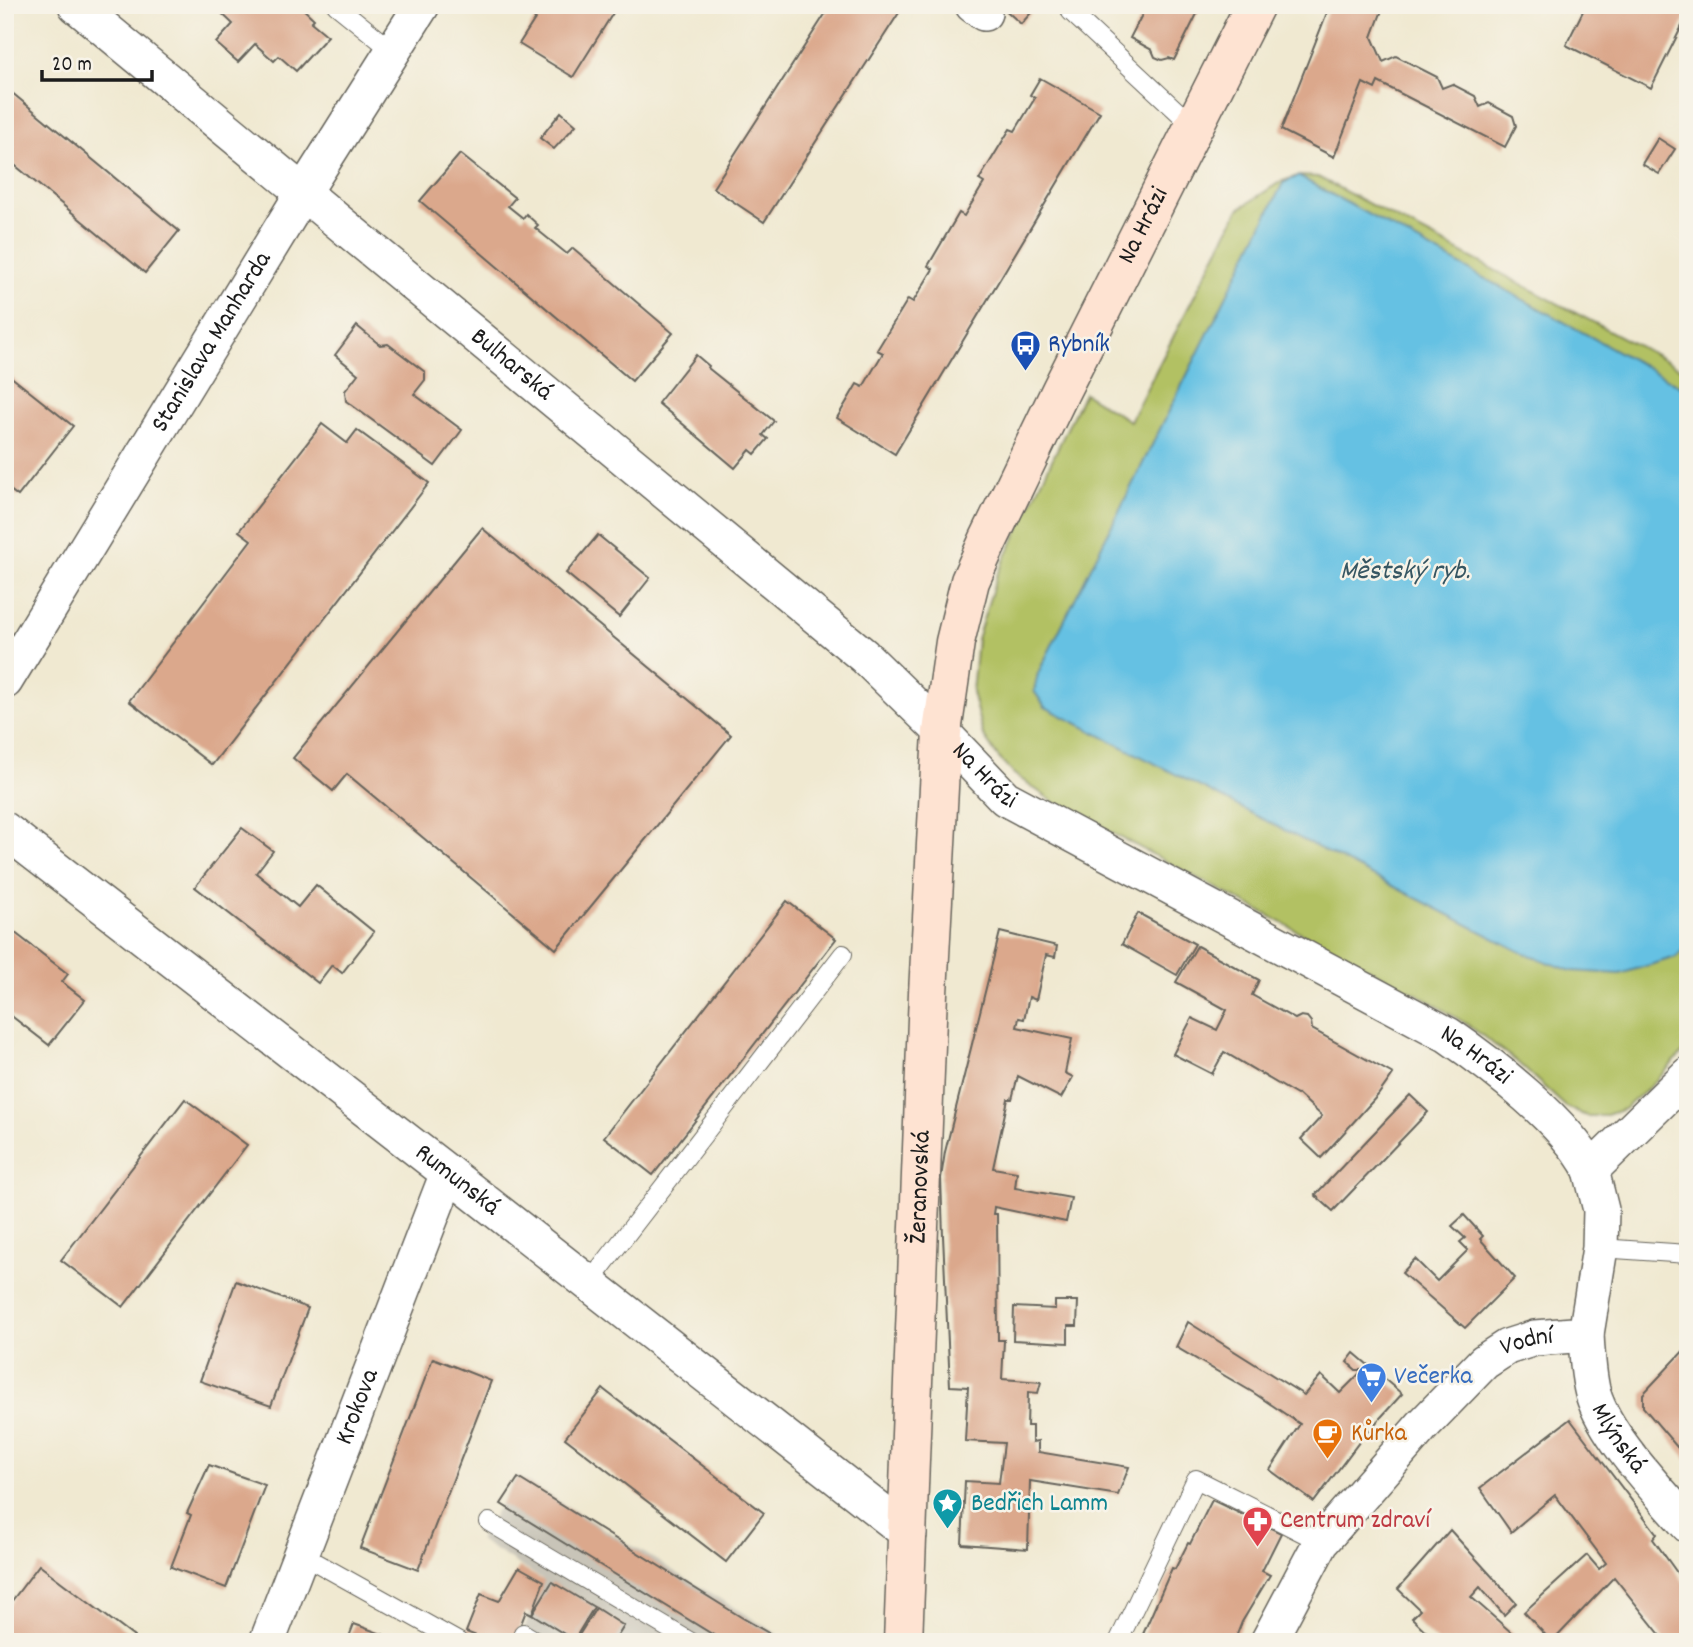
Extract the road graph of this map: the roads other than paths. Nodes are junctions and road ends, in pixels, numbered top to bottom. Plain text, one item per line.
1 (76, 5) edge
2 (336, 5) edge
3 (422, 5) edge
4 (1073, 5) edge
5 (1255, 5) edge
6 (393, 51) junction
7 (1197, 122) junction
8 (303, 193) junction
9 (5, 681) edge
10 (942, 732) junction
11 (5, 830) edge
12 (843, 954) dead end
13 (1688, 1075) edge
14 (1591, 1170) junction
15 (448, 1173) junction
16 (1600, 1248) junction
17 (1688, 1254) edge
18 (589, 1283) junction
19 (1586, 1334) junction
20 (489, 1522) dead end
21 (1688, 1525) edge
22 (909, 1534) junction
23 (1321, 1542) junction
24 (301, 1554) junction
25 (267, 1642) edge
26 (459, 1642) edge
27 (691, 1642) edge
28 (903, 1642) edge
29 (1118, 1642) edge
30 (1268, 1642) edge

1 - 8 street, Bulharská
2 - 6 lane
3 - 6 street, Stanislava Manharda
4 - 7 lane
5 - 7 street, Na Hrázi
6 - 8 street, Stanislava Manharda
7 - 10 street, Na Hrázi
8 - 9 street, Stanislava Manharda
8 - 10 street, Bulharská
10 - 14 street, Na Hrázi
10 - 22 street, Žeranovská
11 - 15 street, Rumunská
12 - 18 lane
13 - 14 street
14 - 16 street, Vodní
15 - 18 street, Rumunská
15 - 24 street, Krokova
16 - 17 lane
16 - 19 street, Vodní
18 - 22 street, Rumunská
19 - 21 street, Mlýnská
19 - 23 street, Vodní
20 - 27 lane
22 - 28 street, Žeranovská
23 - 29 lane
23 - 30 street, Vodní
24 - 25 street, Krokova
24 - 26 lane

